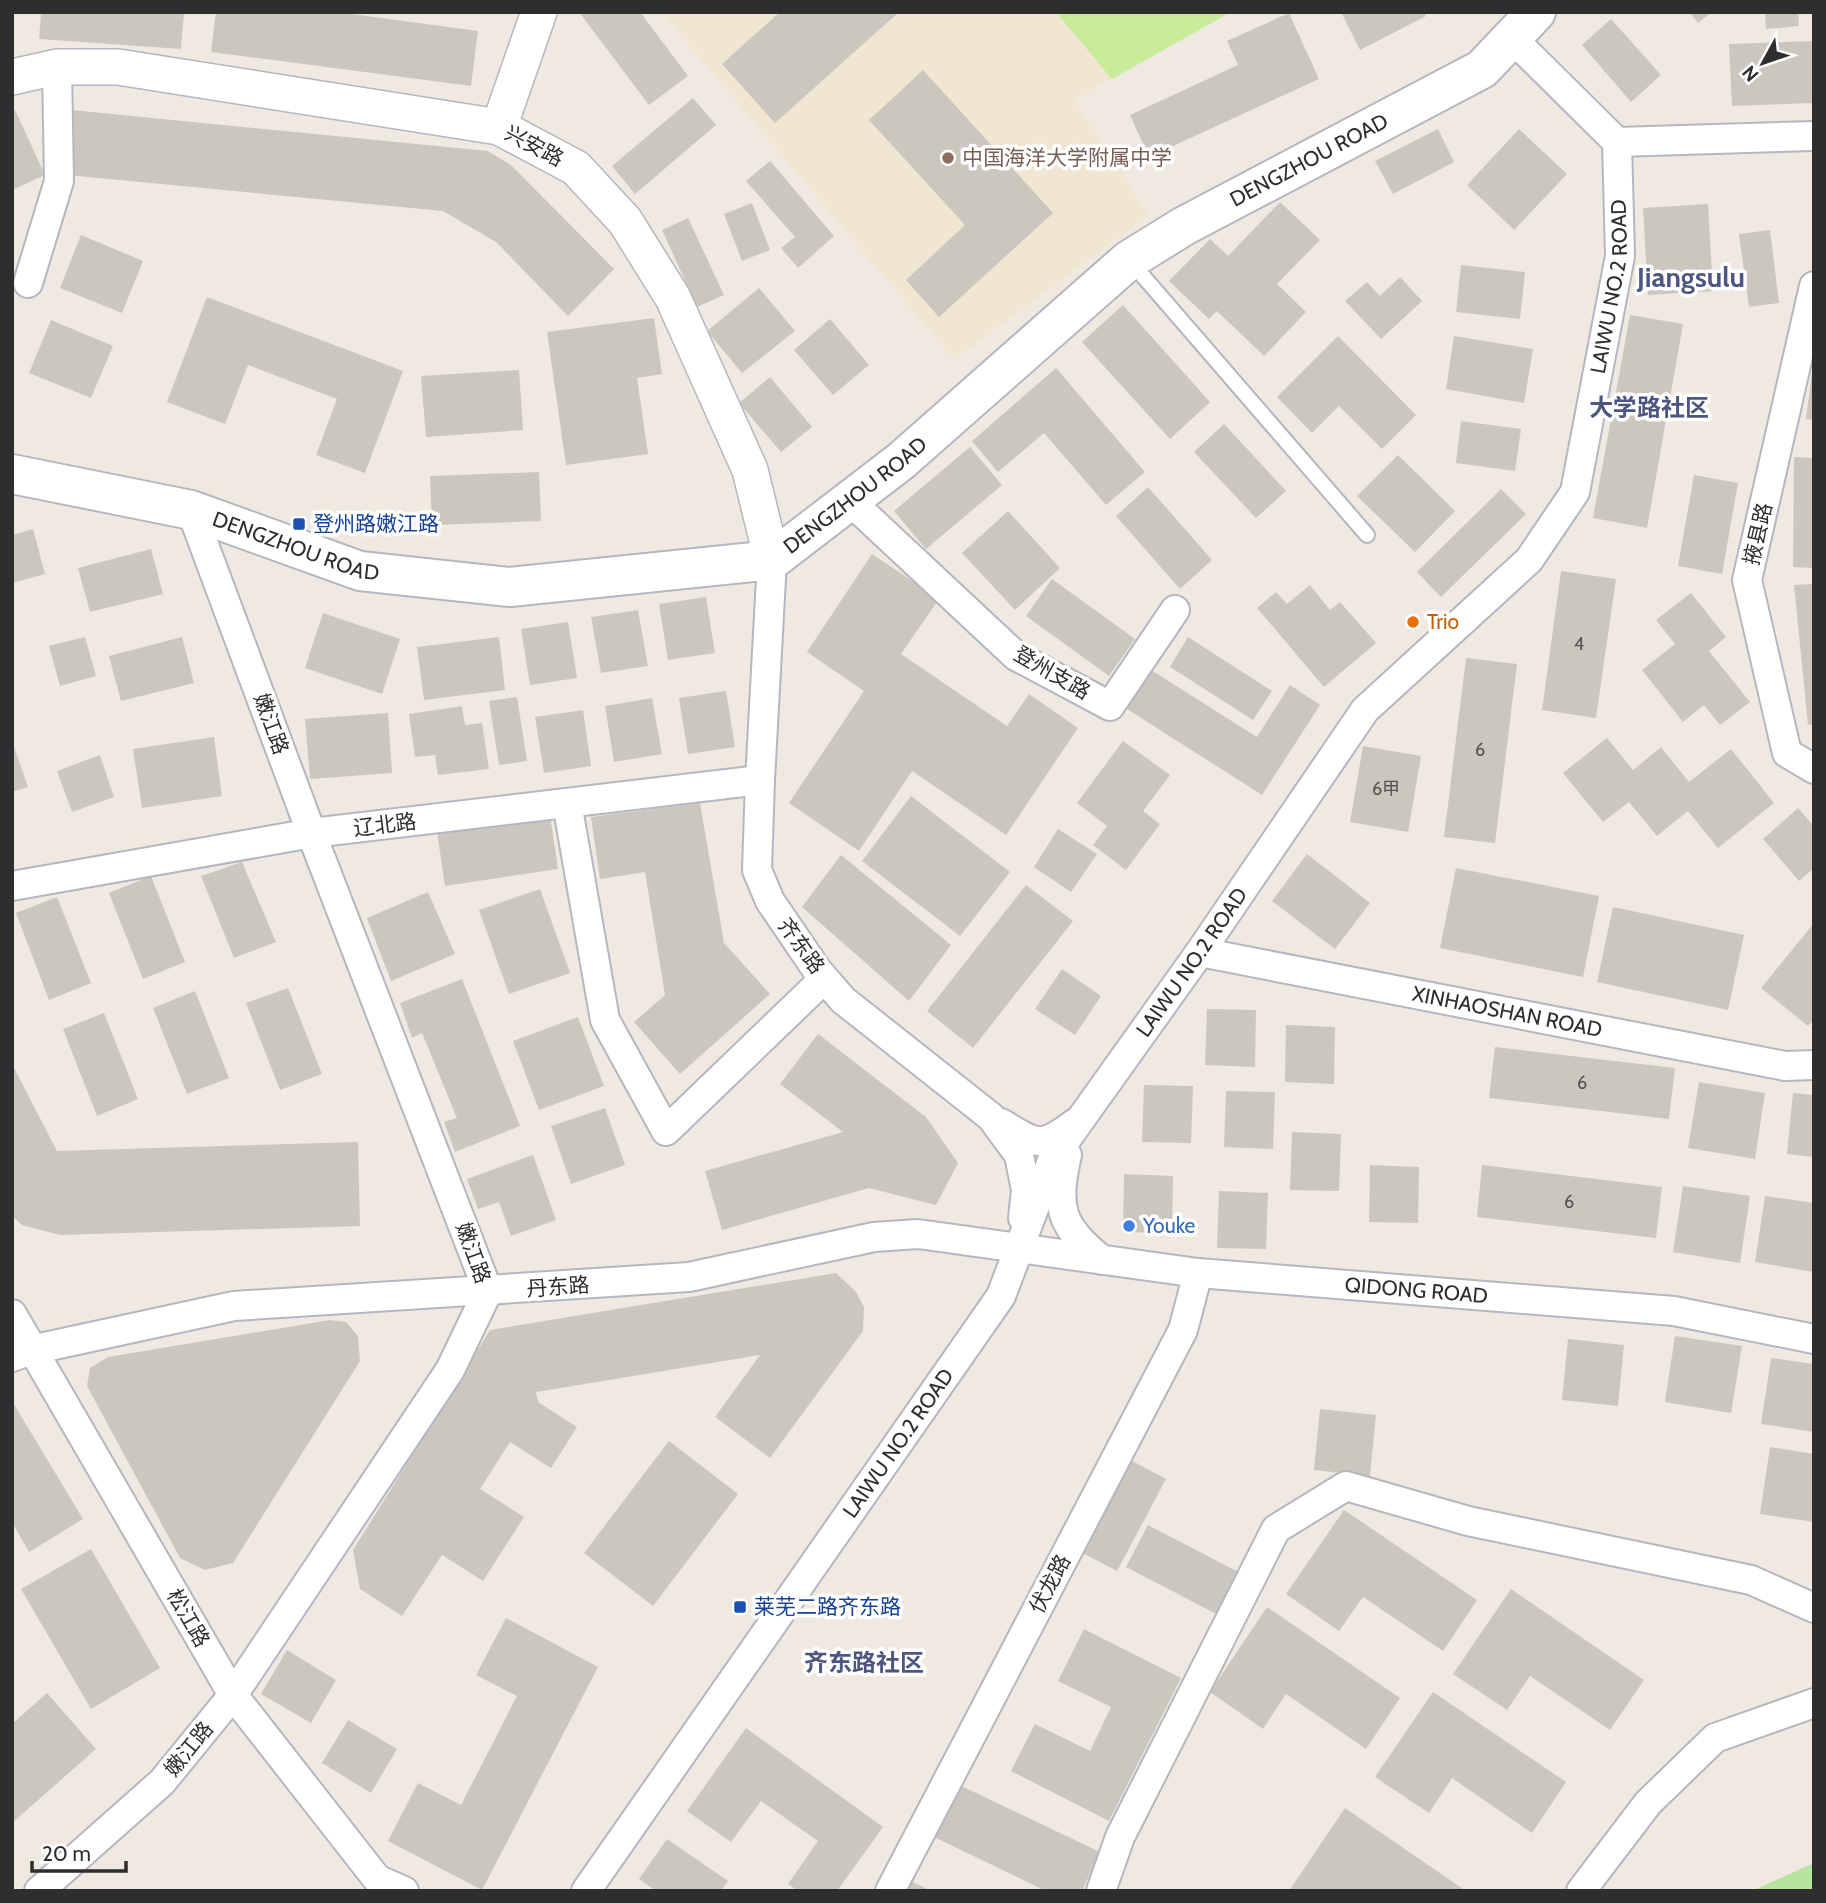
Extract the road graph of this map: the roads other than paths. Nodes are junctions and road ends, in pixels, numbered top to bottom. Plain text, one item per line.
1 (538, 12) edge
2 (1524, 26) edge
3 (57, 67) junction
4 (12, 77) edge
5 (499, 127) junction
6 (1814, 136) edge
7 (1617, 142) junction
8 (1129, 260) junction
9 (28, 282) dead end
10 (1814, 286) edge
11 (12, 474) edge
12 (849, 500) junction
13 (191, 510) junction
14 (1367, 535) dead end
15 (772, 560) junction
16 (1175, 610) dead end
17 (1814, 769) edge
18 (760, 780) junction
19 (567, 803) junction
20 (312, 833) junction
21 (12, 886) edge
22 (1200, 952) junction
23 (824, 978) junction
24 (1814, 1065) edge
25 (991, 1117) junction
26 (1083, 1117) junction
27 (1020, 1249) junction
28 (1102, 1260) junction
29 (1198, 1273) junction
30 (488, 1291) junction
31 (12, 1314) edge
32 (1814, 1339) edge
33 (22, 1353) edge
34 (1814, 1608) edge
35 (233, 1695) junction
36 (1814, 1703) edge
37 (39, 1891) edge
38 (404, 1891) edge
39 (586, 1891) edge
40 (890, 1891) edge
41 (1101, 1891) edge
42 (1581, 1891) edge

1 - 5 street
2 - 7 street
2 - 8 main road, DENGZHOU ROAD
3 - 4 street, 兴安路
3 - 5 street, 兴安路
3 - 9 street
5 - 15 street, 兴安路
6 - 7 street
7 - 22 street, LAIWU NO.2 ROAD
8 - 12 main road, DENGZHOU ROAD
8 - 14 lane
10 - 17 street, 掖县路
11 - 13 main road, DENGZHOU ROAD
12 - 15 main road, DENGZHOU ROAD
12 - 16 street, 登州支路
13 - 15 main road, DENGZHOU ROAD
13 - 20 street, 嫩江路
15 - 18 street, 齐东路
18 - 19 street, 辽北路
18 - 23 street, 齐东路
19 - 20 street, 辽北路
19 - 23 street
20 - 21 street, 辽北路
20 - 30 street, 嫩江路
22 - 24 street, XINHAOSHAN ROAD
22 - 26 street, LAIWU NO.2 ROAD
23 - 25 street, 齐东路
25 - 26 street
25 - 27 street, 齐东路
26 - 27 street, LAIWU NO.2 ROAD
26 - 28 street
27 - 28 street, QIDONG ROAD
27 - 30 street, 丹东路
27 - 39 street, LAIWU NO.2 ROAD
28 - 29 street, QIDONG ROAD
29 - 32 street, QIDONG ROAD
29 - 40 street, 伏龙路
30 - 33 street, 丹东路
30 - 35 street, 嫩江路
31 - 33 street, 松江路
33 - 35 street, 松江路
34 - 41 street
35 - 37 street, 嫩江路
35 - 38 street, 松江路
36 - 42 street

